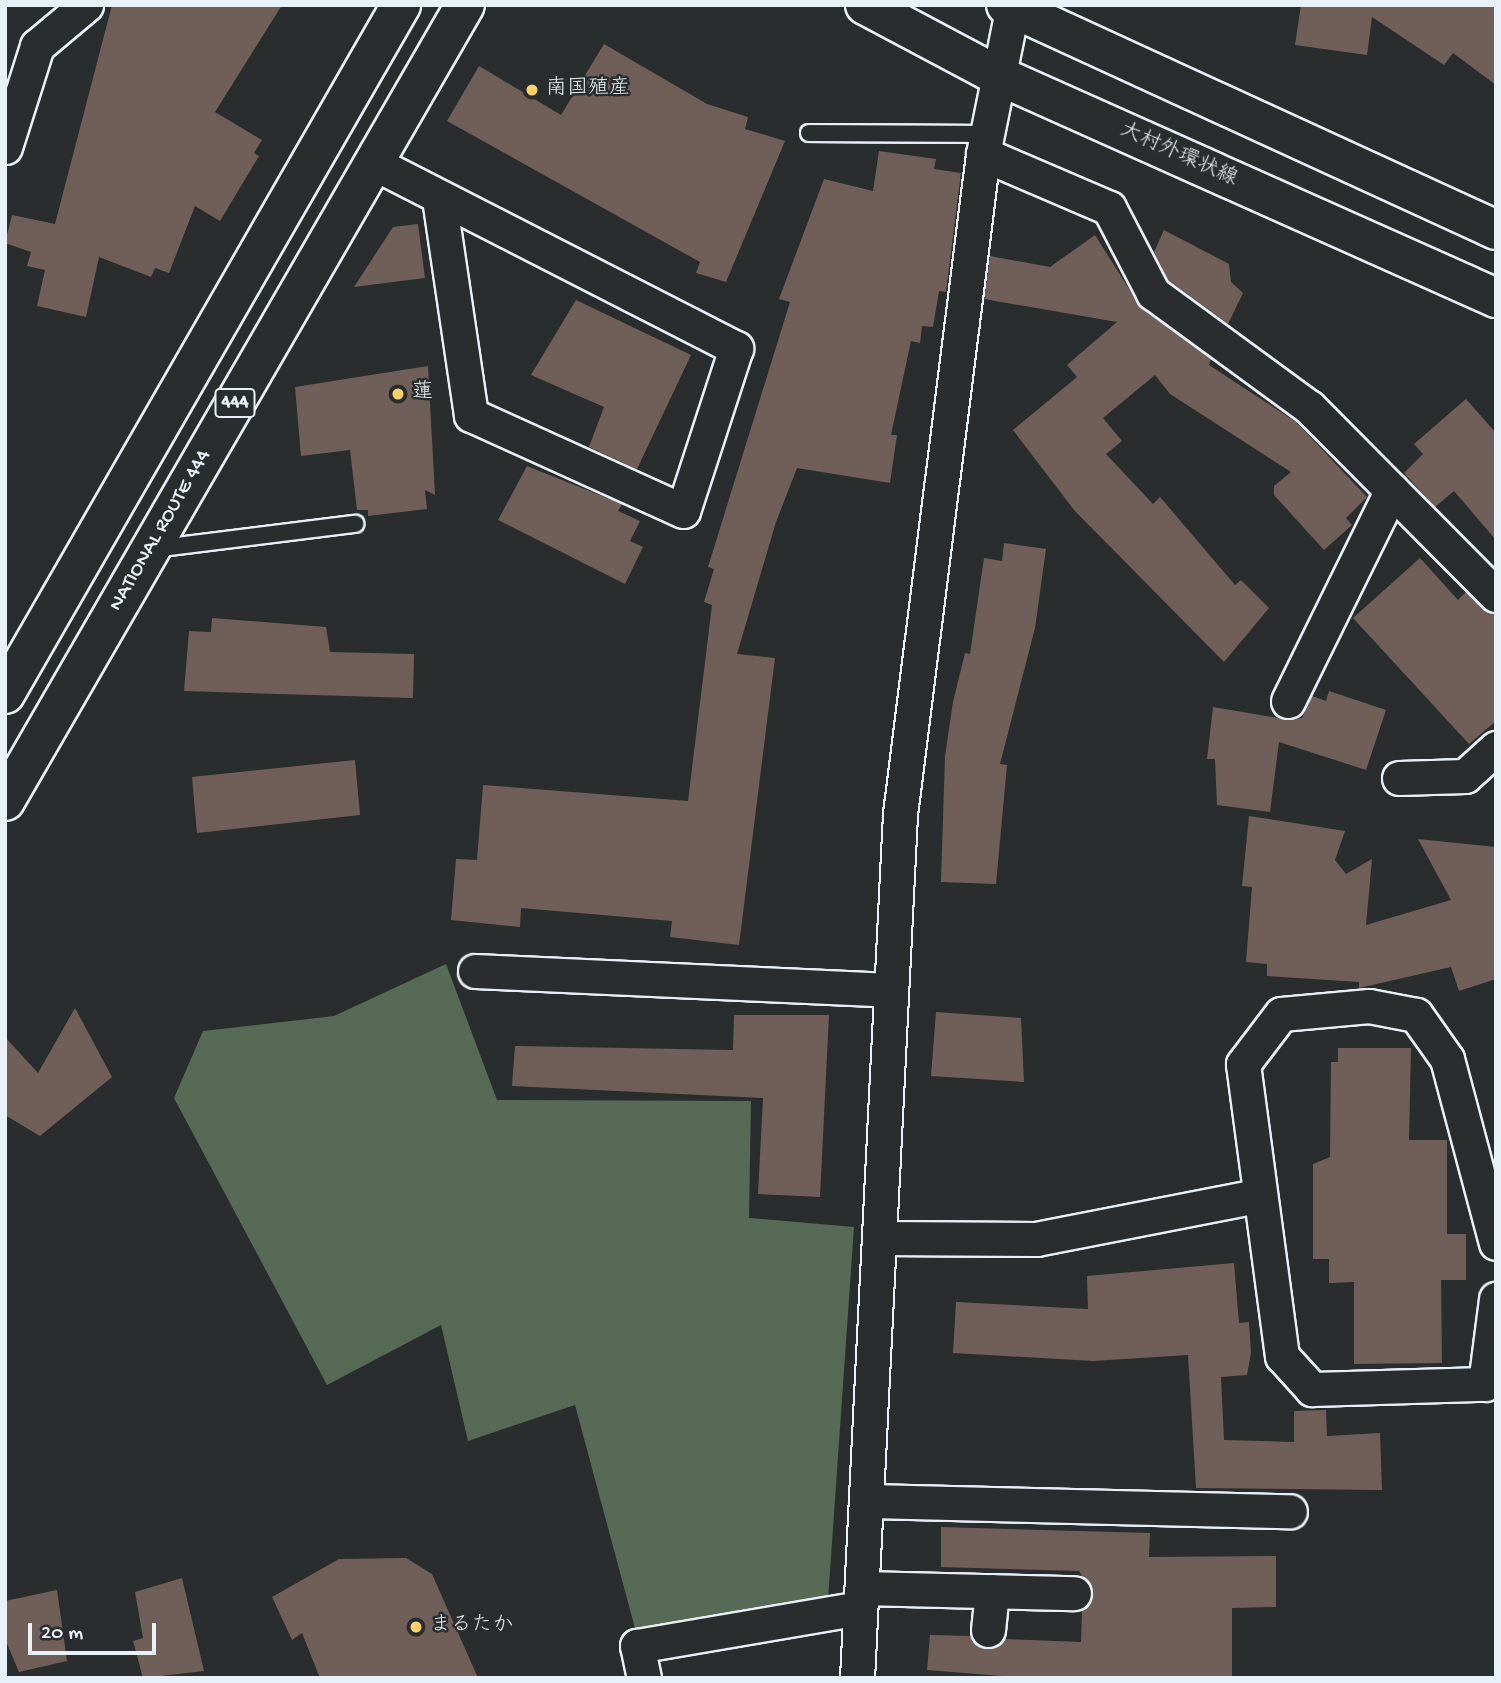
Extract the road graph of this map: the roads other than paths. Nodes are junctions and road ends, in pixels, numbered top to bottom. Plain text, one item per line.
1 (86, 5) edge
2 (401, 5) edge
3 (465, 5) edge
4 (865, 5) edge
5 (1010, 6) edge
6 (995, 75) junction
7 (808, 134) dead end
8 (984, 144) junction
9 (5, 147) edge
10 (374, 163) junction
11 (439, 197) junction
12 (1496, 230) edge
13 (1496, 299) edge
14 (1392, 490) junction
15 (355, 524) dead end
16 (151, 549) junction
17 (1496, 595) edge
18 (5, 694) edge
19 (1288, 701) dead end
20 (1496, 748) edge
21 (1399, 778) dead end
22 (5, 801) edge
23 (475, 971) dead end
24 (891, 990) junction
25 (1257, 1196) junction
26 (879, 1238) junction
27 (1496, 1243) edge
28 (1496, 1299) edge
29 (866, 1501) junction
30 (1290, 1511) dead end
31 (992, 1591) junction
32 (1074, 1594) dead end
33 (861, 1598) junction
34 (988, 1630) dead end
35 (644, 1678) edge
36 (857, 1678) edge

1 - 9 street
2 - 18 main road, 444
3 - 10 main road, NATIONAL ROUTE 444 / 444
4 - 6 main road, 大村外環状線
5 - 6 street
5 - 12 main road
6 - 8 street
6 - 13 main road, 大村外環状線
7 - 8 lane
8 - 14 street
8 - 24 street
10 - 11 street
10 - 16 main road, NATIONAL ROUTE 444 / 444
11 - 11 street
14 - 17 street
14 - 19 street
15 - 16 lane
16 - 22 main road, NATIONAL ROUTE 444 / 444
20 - 21 street
23 - 24 street
24 - 26 street
25 - 26 street
25 - 27 street
25 - 28 street
26 - 29 street
29 - 30 street
29 - 33 street
31 - 32 street
31 - 33 street
31 - 34 street
33 - 35 street
33 - 36 street

